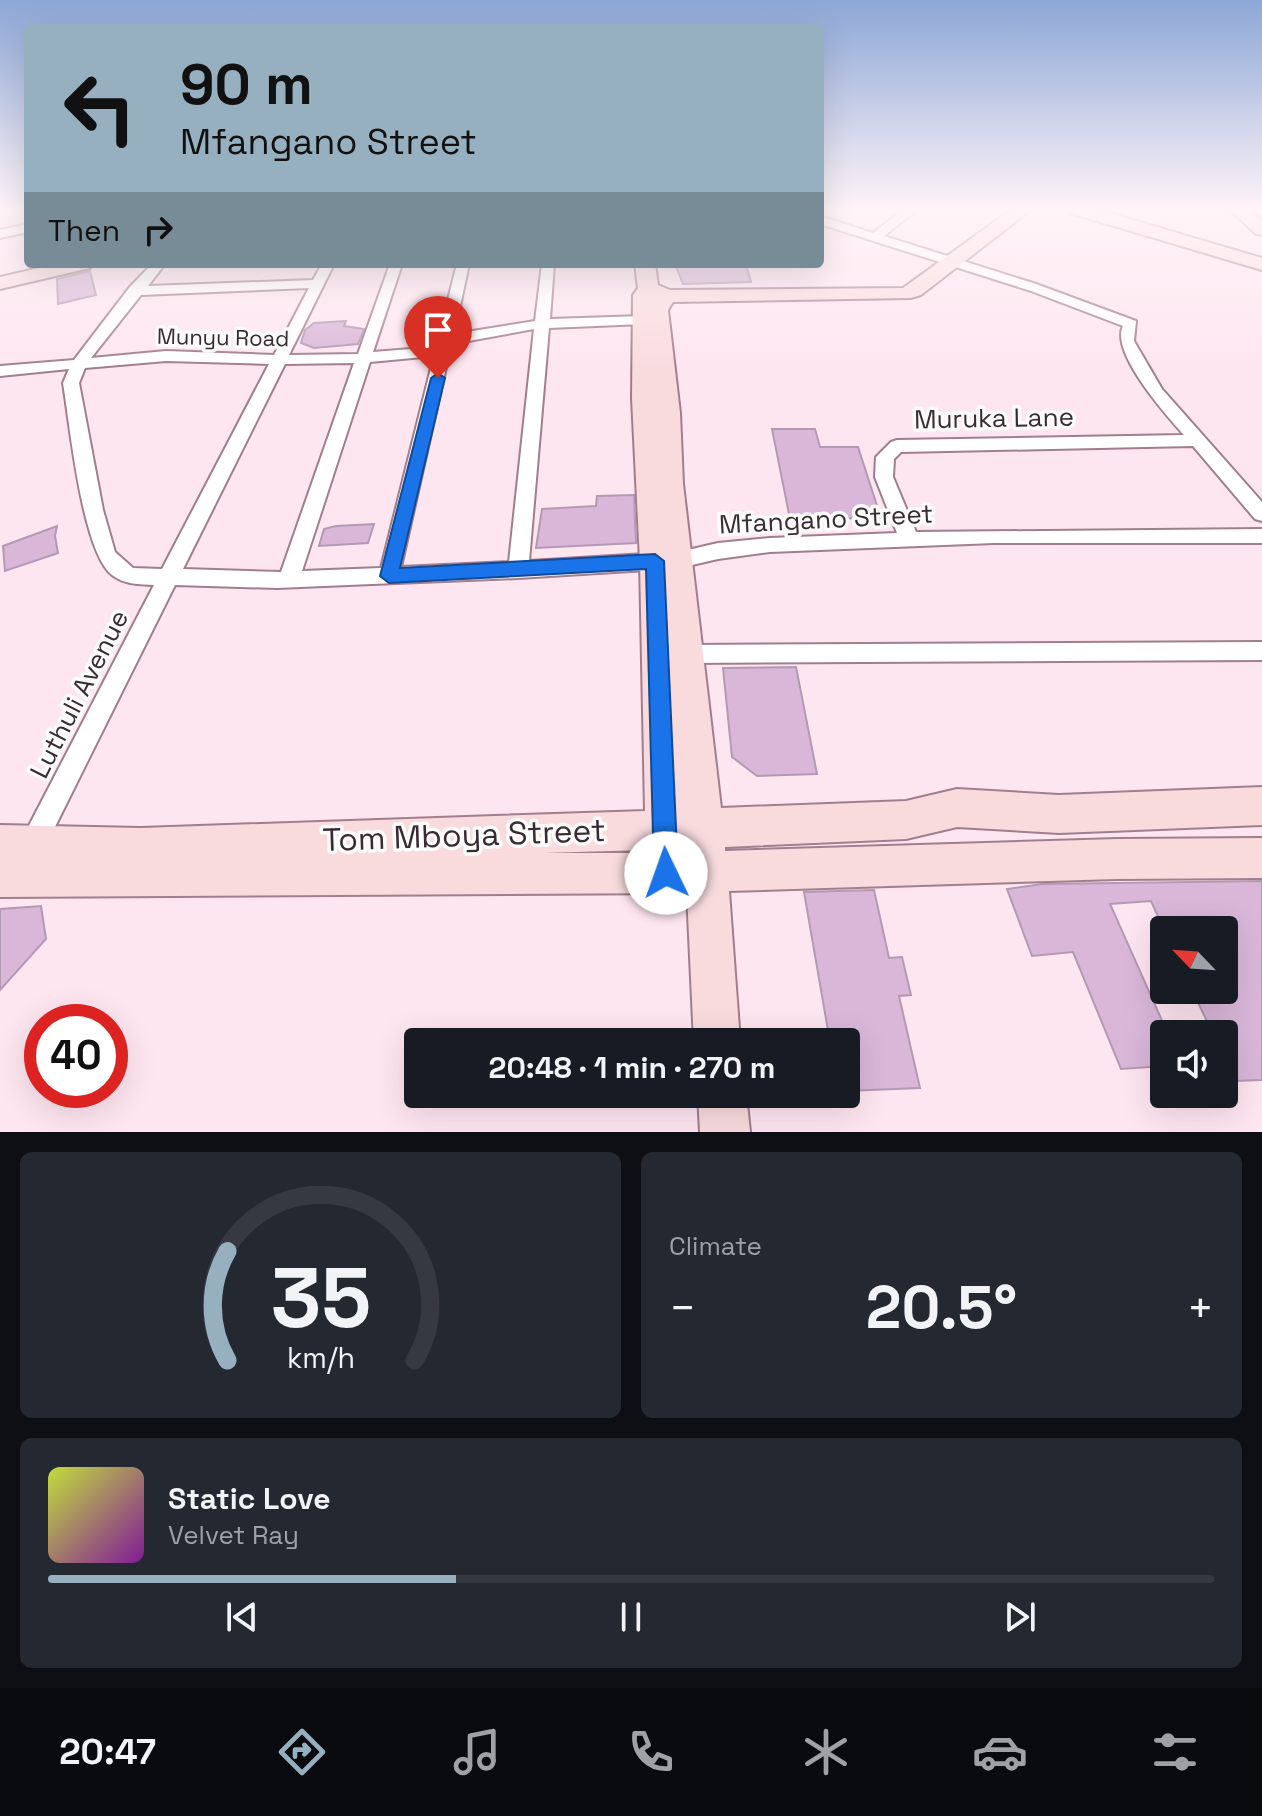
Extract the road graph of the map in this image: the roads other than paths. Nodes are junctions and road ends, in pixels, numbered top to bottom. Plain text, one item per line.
1 (953, 262) joint
2 (66, 268) edge
3 (155, 268) edge
4 (326, 268) edge
5 (395, 268) edge
6 (462, 268) edge
7 (548, 268) edge
8 (647, 268) edge
9 (0, 283) edge
10 (319, 284) junction
11 (134, 291) junction
12 (657, 292) junction
13 (643, 320) junction
14 (541, 324) junction
15 (446, 345) junction
16 (362, 358) junction
17 (278, 360) junction
18 (80, 362) junction
19 (0, 371) edge
20 (1197, 440) junction
21 (1261, 514) edge
22 (1257, 539) edge
23 (910, 540) junction
24 (667, 560) junction
25 (518, 570) junction
26 (389, 576) junction
27 (170, 578) junction
28 (289, 579) junction
29 (1262, 651) edge
30 (687, 654) junction
31 (1262, 806) edge
32 (664, 828) junction
33 (704, 828) junction
34 (415, 836) junction
35 (1262, 858) edge
36 (12, 862) edge
37 (686, 873) junction
38 (408, 876) junction
39 (714, 1028) edge
40 (723, 1108) edge
41 (725, 1132) edge

1 - 12 main road
1 - 20 street
2 - 9 main road
3 - 11 street
4 - 10 street
5 - 16 street
6 - 15 street
7 - 14 street
8 - 12 main road
10 - 11 street
10 - 17 street
11 - 18 street
12 - 13 main road
12 - 24 main road
13 - 14 street, Munyu Road
13 - 24 main road
14 - 15 street, Munyu Road
14 - 25 street
15 - 16 street, Munyu Road
15 - 26 street
16 - 17 street, Munyu Road
16 - 28 street
17 - 18 street, Munyu Road
17 - 27 street, Luthuli Avenue
18 - 19 street, Munyu Road
18 - 27 street, Mfangano Street
20 - 21 street
20 - 23 street, Muruka Lane
21 - 22 street
22 - 23 street, Mfangano Street
23 - 24 street, Mfangano Street
24 - 25 street, Mfangano Street
24 - 30 main road
24 - 32 main road
25 - 26 street, Mfangano Street
26 - 28 street, Mfangano Street
27 - 28 street, Mfangano Street
27 - 36 street, Luthuli Avenue
29 - 30 street
30 - 33 main road
31 - 33 main road, Tom Mboya Street
32 - 33 main road, Tom Mboya Street
32 - 34 main road, Tom Mboya Street
32 - 37 main road
33 - 37 main road
34 - 36 main road, Tom Mboya Street
34 - 38 main road
35 - 37 main road, Tom Mboya Street
36 - 38 main road, Tom Mboya Street
37 - 38 main road, Tom Mboya Street
37 - 39 main road
40 - 41 main road

